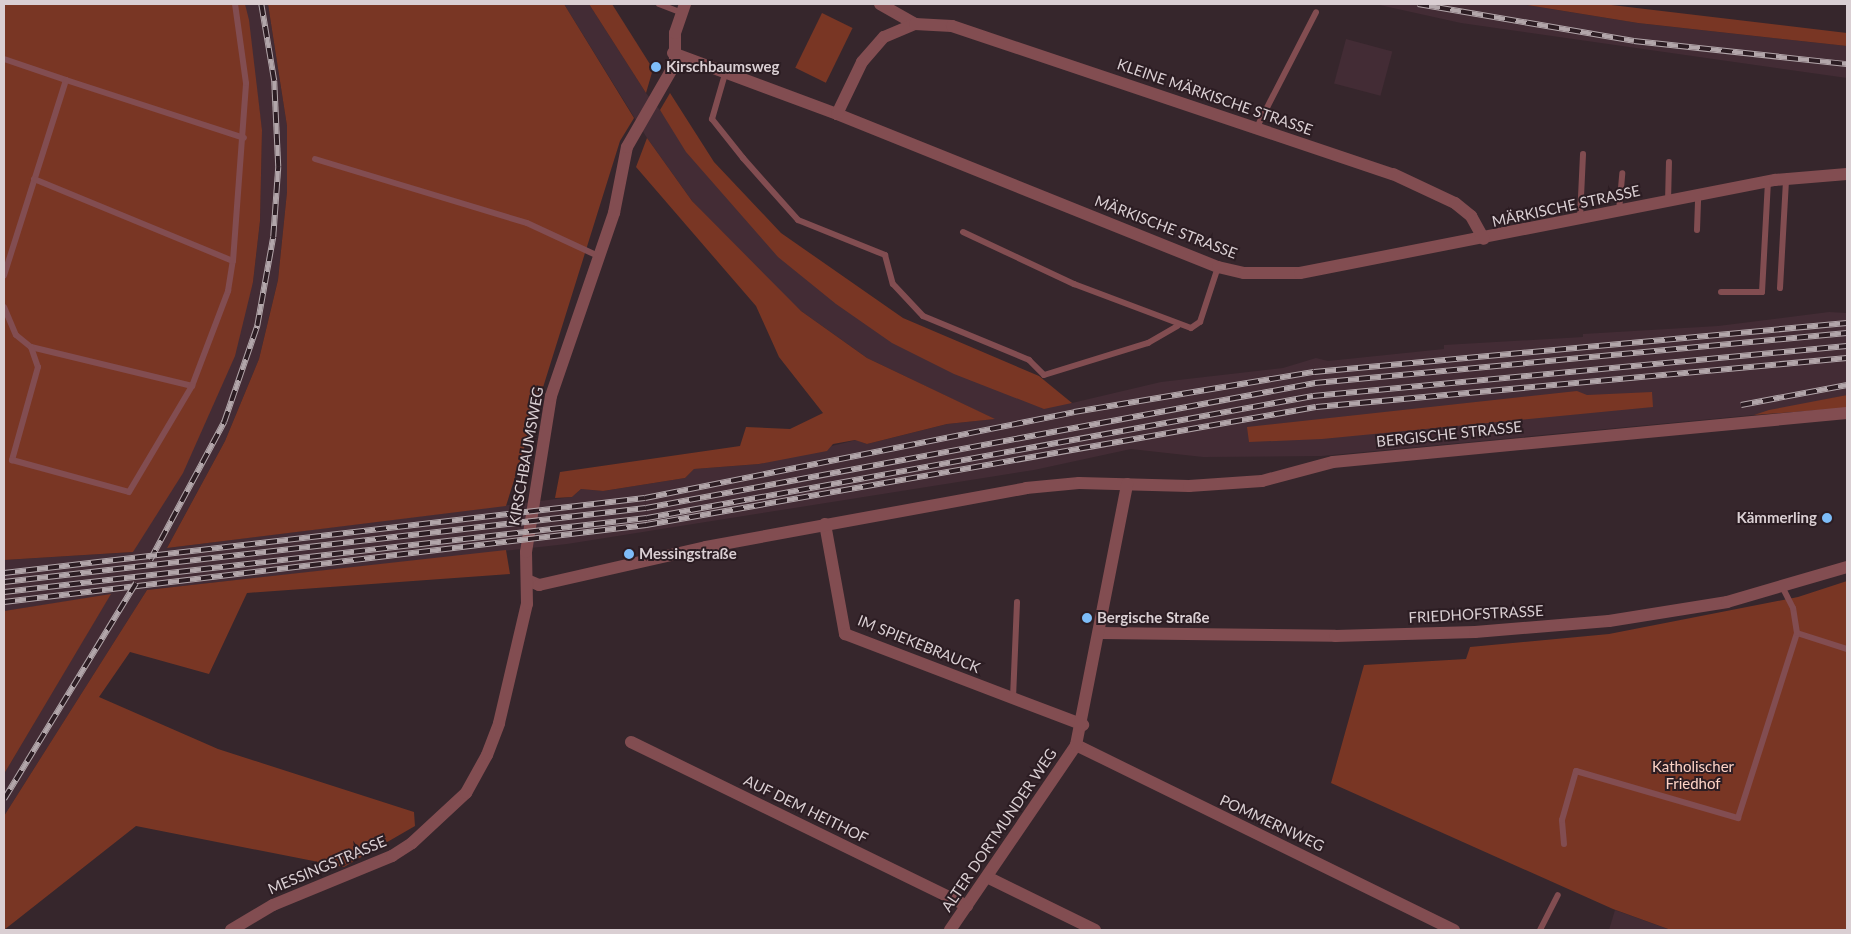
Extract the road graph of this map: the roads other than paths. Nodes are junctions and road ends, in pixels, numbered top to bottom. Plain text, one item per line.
1 (234, 4) edge
2 (659, 4) edge
3 (880, 4) edge
4 (683, 8) edge
5 (1316, 12) dead end
6 (915, 24) junction
7 (673, 53) junction
8 (4, 59) edge
9 (725, 74) junction
10 (66, 80) junction
11 (838, 114) junction
12 (1257, 127) junction
13 (244, 138) junction
14 (1583, 154) dead end
15 (315, 159) dead end
16 (1669, 162) dead end
17 (1622, 173) dead end
18 (1847, 174) edge
19 (34, 179) junction
20 (1786, 179) junction
21 (1768, 182) junction
22 (1698, 196) junction
23 (1668, 202) junction
24 (1618, 212) junction
25 (1580, 220) junction
26 (1697, 230) dead end
27 (962, 232) dead end
28 (1484, 239) junction
29 (598, 256) junction
30 (233, 261) junction
31 (1218, 267) junction
32 (4, 275) edge
33 (1780, 288) dead end
34 (1721, 292) dead end
35 (4, 307) edge
36 (1178, 326) junction
37 (30, 348) junction
38 (192, 386) junction
39 (1847, 413) edge
40 (1127, 484) junction
41 (825, 524) junction
42 (1847, 566) edge
43 (527, 580) junction
44 (1783, 588) junction
45 (1017, 602) dead end
46 (1100, 633) junction
47 (1797, 633) junction
48 (1847, 649) edge
49 (1013, 698) junction
50 (1083, 725) junction
51 (631, 742) dead end
52 (1076, 745) junction
53 (1564, 844) dead end
54 (989, 878) junction
55 (1558, 895) dead end
56 (967, 906) junction
57 (232, 930) edge
58 (950, 930) edge
59 (1095, 930) edge
60 (1454, 930) edge
61 (1540, 930) edge

1 - 13 lane
2 - 4 lane
3 - 6 street, KLEINE MÄRKISCHE STRASSE
4 - 7 street, KIRSCHBAUMSWEG
5 - 12 lane
6 - 11 street, KLEINE MÄRKISCHE STRASSE
6 - 12 street, KLEINE MÄRKISCHE STRASSE
7 - 9 street, MÄRKISCHE STRASSE
7 - 29 street, KIRSCHBAUMSWEG
8 - 10 lane
9 - 11 street, MÄRKISCHE STRASSE
9 - 36 lane
10 - 13 lane
10 - 19 lane
11 - 31 street, MÄRKISCHE STRASSE
12 - 28 street, KLEINE MÄRKISCHE STRASSE
13 - 30 lane
14 - 25 lane
15 - 29 lane
16 - 23 lane
17 - 24 lane
18 - 20 street, MÄRKISCHE STRASSE
19 - 30 lane
19 - 32 lane
20 - 21 street, MÄRKISCHE STRASSE
20 - 33 lane
21 - 22 street, MÄRKISCHE STRASSE
21 - 34 lane
22 - 23 street, MÄRKISCHE STRASSE
22 - 26 lane
23 - 24 street, MÄRKISCHE STRASSE
24 - 25 street, MÄRKISCHE STRASSE
25 - 28 street, MÄRKISCHE STRASSE
27 - 36 lane
28 - 31 street, MÄRKISCHE STRASSE
29 - 43 street, KIRSCHBAUMSWEG
30 - 38 lane
31 - 36 lane
35 - 37 lane
37 - 38 lane
37 - 38 lane
39 - 40 street, BERGISCHE STRASSE
40 - 41 street, BERGISCHE STRASSE
40 - 46 street, ALTER DORTMUNDER WEG
41 - 43 street, BERGISCHE STRASSE
41 - 49 street, IM SPIEKEBRAUCK
42 - 44 street, FRIEDHOFSTRASSE
43 - 57 street, MESSINGSTRASSE
44 - 46 street, FRIEDHOFSTRASSE
44 - 47 lane
45 - 49 lane
46 - 50 street, ALTER DORTMUNDER WEG
47 - 48 lane
47 - 53 lane
49 - 50 street, IM SPIEKEBRAUCK
50 - 52 street, ALTER DORTMUNDER WEG
51 - 56 street, AUF DEM HEITHOF
52 - 54 street, ALTER DORTMUNDER WEG
52 - 60 street, POMMERNWEG
54 - 56 street, ALTER DORTMUNDER WEG
54 - 59 street
55 - 61 lane
56 - 58 street, ALTER DORTMUNDER WEG

